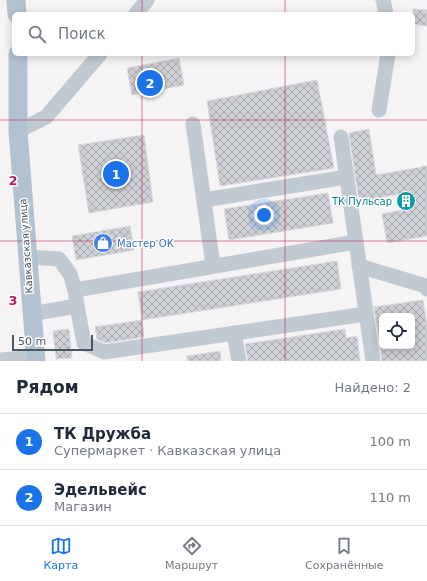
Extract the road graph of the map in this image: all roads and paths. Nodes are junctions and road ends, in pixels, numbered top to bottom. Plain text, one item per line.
1 (16, 0) edge
2 (147, 0) edge
3 (383, 0) edge
4 (17, 12) edge
5 (138, 12) edge
6 (386, 12) edge
7 (18, 56) edge
8 (98, 56) edge
9 (388, 56) edge
10 (379, 110) dead end
11 (193, 124) dead end
12 (18, 131) junction
13 (341, 137) dead end
14 (347, 177) junction
15 (204, 200) junction
16 (356, 242) junction
17 (27, 257) junction
18 (213, 265) junction
19 (359, 266) junction
20 (427, 289) edge
21 (75, 290) junction
22 (77, 306) junction
23 (31, 314) junction
24 (366, 314) junction
25 (234, 333) junction
26 (104, 356) edge
27 (35, 359) edge
28 (2, 360) edge
29 (239, 361) edge
30 (373, 361) edge

1 - 4 main road
2 - 5 lane
3 - 6 lane
7 - 12 main road, Кавказская улица
8 - 12 lane
9 - 10 lane
11 - 15 lane
12 - 17 main road, Кавказская улица
13 - 14 lane
14 - 15 lane
14 - 16 lane
15 - 18 lane
16 - 18 lane
16 - 19 lane
17 - 21 lane
17 - 23 main road, Кавказская улица
18 - 21 lane
19 - 20 lane
19 - 24 lane
21 - 22 lane
22 - 23 lane
22 - 26 lane
23 - 27 main road, Кавказская улица
24 - 25 lane
24 - 30 lane
25 - 26 lane
25 - 29 lane
27 - 28 lane

